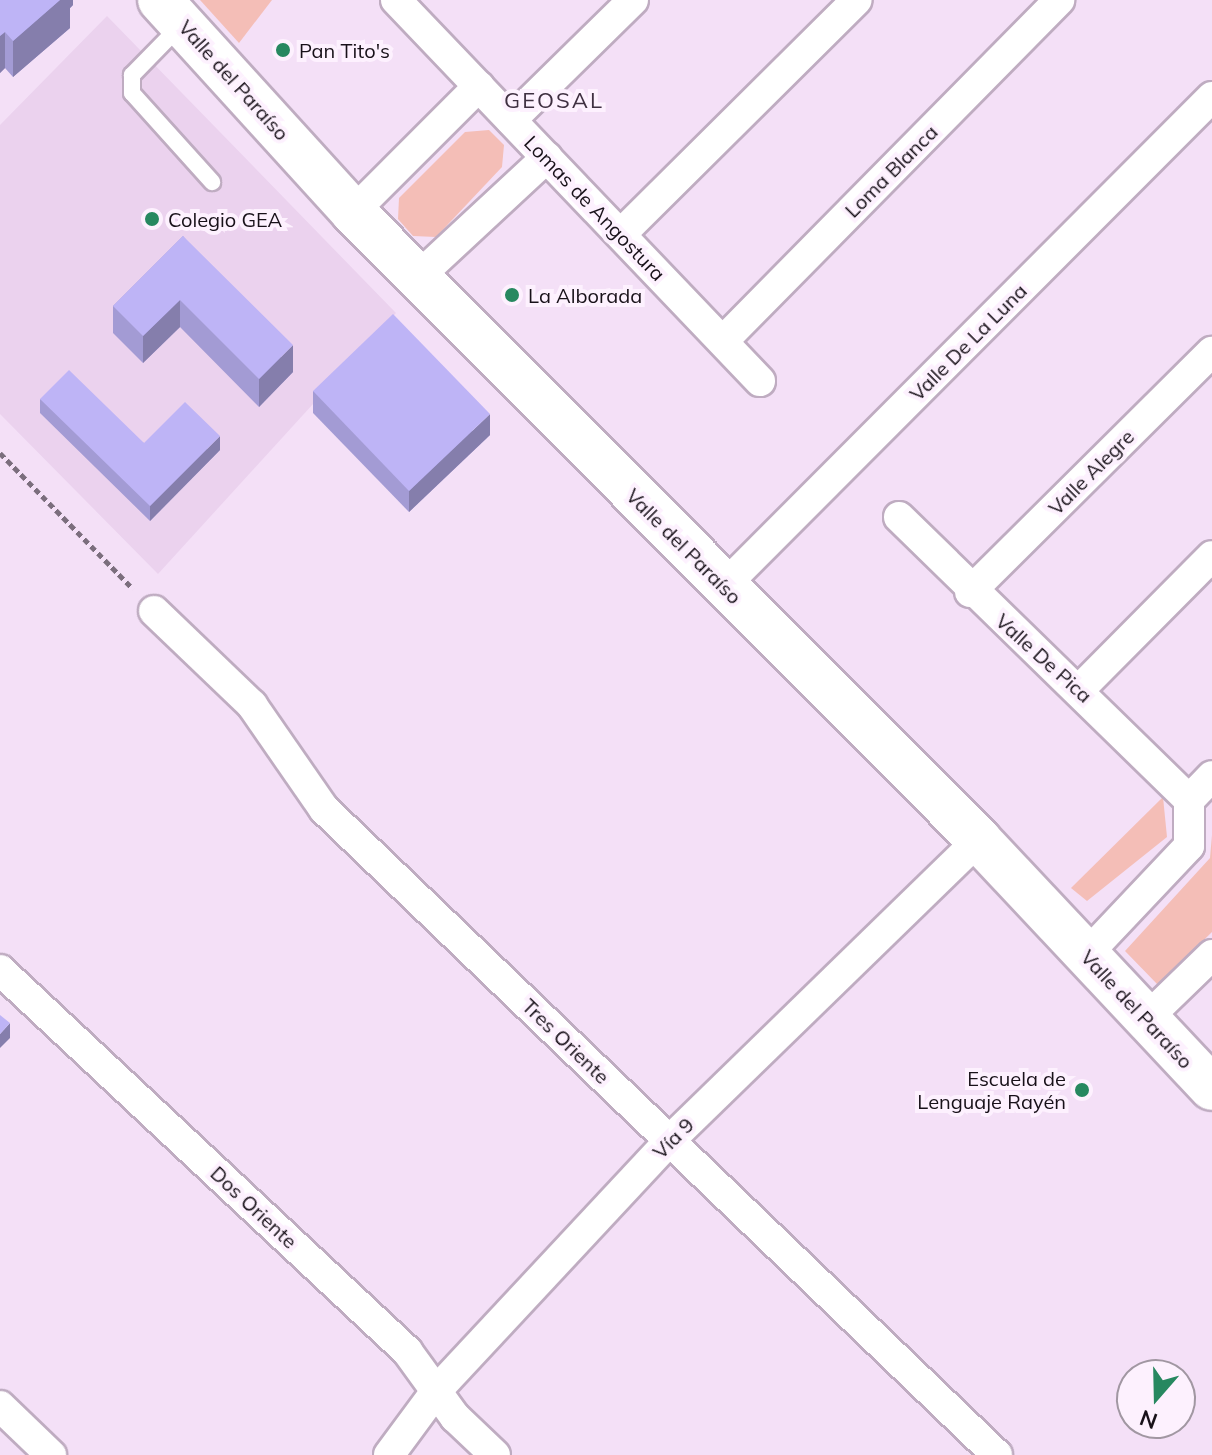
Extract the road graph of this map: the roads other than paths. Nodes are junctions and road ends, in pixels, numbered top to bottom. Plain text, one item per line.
1 (633, 0) edge
2 (857, 0) edge
3 (1059, 0) edge
4 (408, 4) edge
5 (171, 12) edge
6 (479, 86) junction
7 (1212, 97) edge
8 (511, 120) junction
9 (547, 157) junction
10 (212, 182) dead end
11 (353, 212) junction
12 (621, 234) junction
13 (418, 277) junction
14 (723, 341) junction
15 (1212, 352) edge
16 (760, 381) dead end
17 (899, 517) dead end
18 (1212, 556) edge
19 (724, 586) junction
20 (970, 592) junction
21 (154, 611) road end
22 (1080, 689) junction
23 (1212, 776) edge
24 (1189, 800) junction
25 (979, 840) junction
26 (1086, 955) junction
27 (1212, 955) edge
28 (0, 970) edge
29 (1146, 1019) junction
30 (1212, 1088) edge
31 (669, 1141) junction
32 (437, 1390) junction
33 (0, 1406) edge
34 (982, 1450) edge
35 (51, 1455) edge
36 (389, 1455) edge
37 (495, 1455) edge

1 - 8 street
2 - 12 street
3 - 14 street, Loma Blanca
4 - 6 street, Lomas de Angostura
5 - 10 lane
5 - 11 street, Valle del Paraíso
6 - 8 street, Lomas de Angostura
6 - 11 street
7 - 19 street, Valle De La Luna
8 - 9 street, Lomas de Angostura
9 - 12 street, Lomas de Angostura
9 - 13 street
11 - 13 street, Valle del Paraíso
12 - 14 street, Lomas de Angostura
13 - 19 street, Valle del Paraíso
14 - 16 street, Lomas de Angostura
15 - 20 street, Valle Alegre
17 - 20 street, Valle De Pica
18 - 22 street
19 - 25 street, Valle del Paraíso
20 - 22 street, Valle De Pica
21 - 31 street, Tres Oriente
22 - 24 street, Valle De Pica
23 - 24 street
24 - 26 street
25 - 26 street, Valle del Paraíso
25 - 31 street, Vía 9
26 - 29 street, Valle del Paraíso
27 - 29 street
28 - 32 street, Dos Oriente
29 - 30 street, Valle del Paraíso
31 - 32 street, Vía 9
31 - 34 street, Tres Oriente
32 - 36 street, Vía 9
32 - 37 street, Dos Oriente
33 - 35 street

